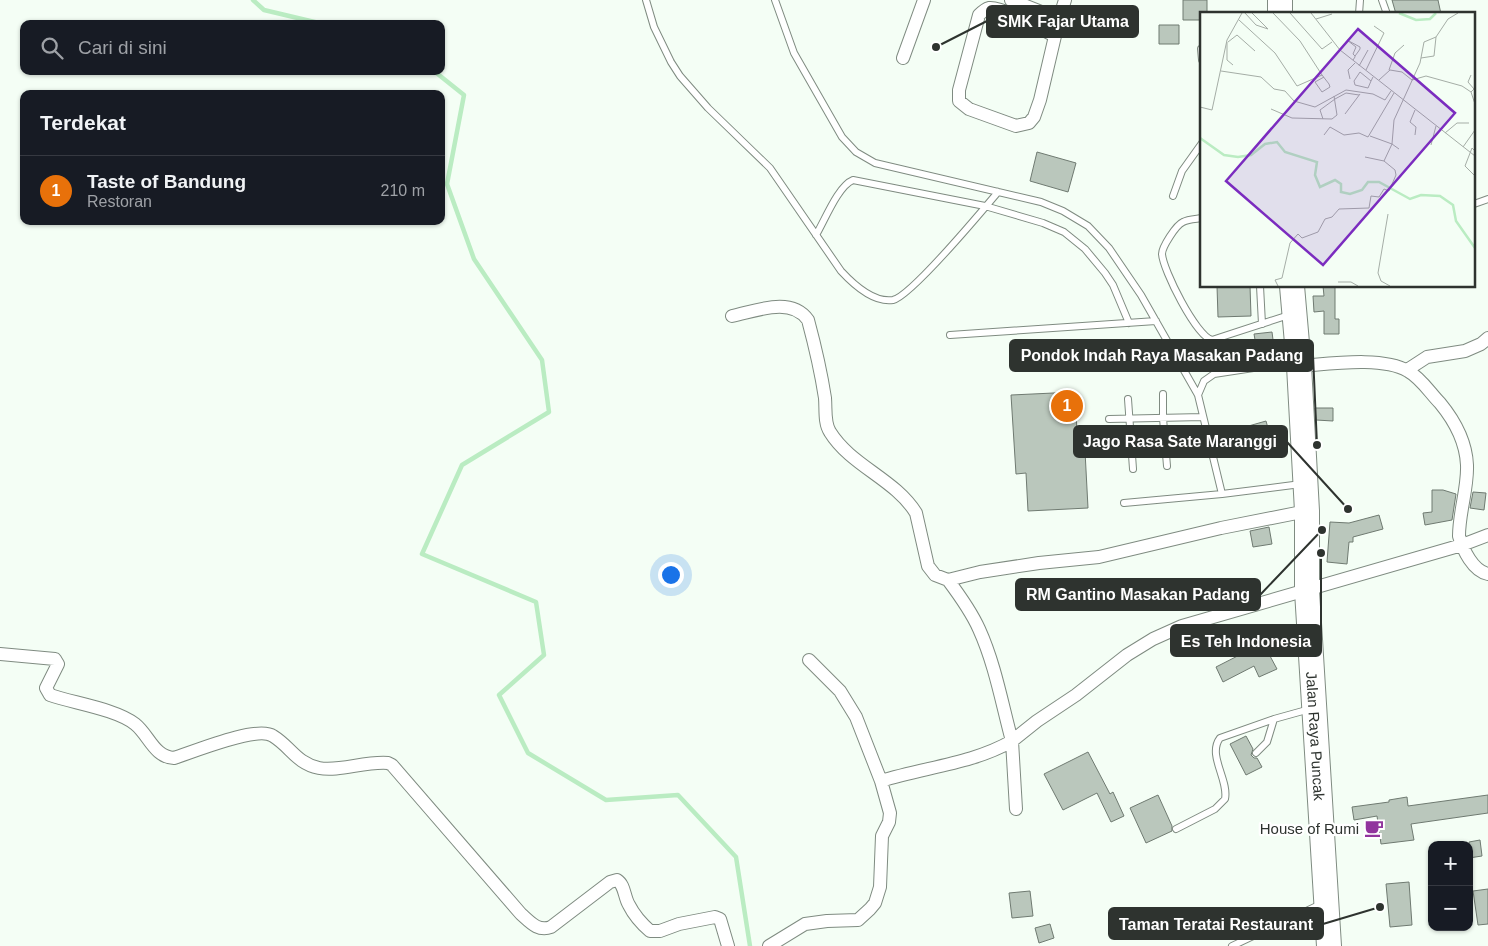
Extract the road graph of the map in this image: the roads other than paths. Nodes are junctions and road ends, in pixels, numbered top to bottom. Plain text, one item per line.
1 (646, 0) edge
2 (775, 0) edge
3 (924, 0) edge
4 (1011, 0) edge
5 (1065, 0) edge
6 (1382, 0) edge
7 (1386, 12) edge
8 (1059, 19) junction
9 (1055, 36) junction
10 (903, 58) dead end
11 (1200, 146) edge
12 (998, 192) junction
13 (1173, 196) dead end
14 (1488, 199) edge
15 (1476, 203) edge
16 (985, 206) junction
17 (1200, 218) edge
18 (816, 235) junction
19 (1260, 288) edge
20 (1292, 288) edge
21 (1295, 313) junction
22 (732, 316) dead end
23 (1156, 321) junction
24 (1129, 323) junction
25 (1262, 324) junction
26 (950, 335) dead end
27 (1488, 338) edge
28 (1299, 364) junction
29 (1407, 370) junction
30 (1163, 394) dead end
31 (1198, 395) junction
32 (1128, 399) dead end
33 (1203, 417) junction
34 (1129, 418) junction
35 (1162, 418) junction
36 (1109, 419) dead end
37 (1167, 466) dead end
38 (1133, 469) dead end
39 (1304, 484) junction
40 (1222, 494) junction
41 (1124, 503) dead end
42 (1306, 511) junction
43 (1488, 535) edge
44 (1462, 545) junction
45 (1488, 574) edge
46 (948, 580) junction
47 (1307, 590) junction
48 (0, 654) edge
49 (809, 660) dead end
50 (1314, 707) junction
51 (1274, 719) junction
52 (1012, 741) junction
53 (1256, 753) dead end
54 (881, 781) junction
55 (1016, 809) dead end
56 (1176, 829) dead end
57 (1326, 901) junction
58 (728, 946) edge
59 (769, 946) edge
60 (1232, 946) edge
61 (1328, 946) edge

1 - 18 lane
2 - 12 lane
3 - 10 street
4 - 8 street
5 - 8 street
6 - 7 lane
8 - 9 street
9 - 9 street
11 - 13 lane
12 - 16 lane
12 - 23 lane
14 - 15 lane
16 - 18 lane
16 - 18 lane
16 - 24 lane
17 - 25 lane
19 - 25 lane
20 - 21 highway, Jalan Raya Puncak
21 - 25 lane
21 - 28 highway, Jalan Raya Puncak
22 - 46 street
23 - 24 lane
23 - 31 lane
24 - 26 lane
27 - 29 street
28 - 29 street
28 - 31 lane
28 - 39 highway, Jalan Raya Puncak
29 - 44 street
30 - 35 lane
31 - 33 lane
32 - 34 lane
33 - 35 lane
33 - 40 lane
34 - 35 lane
34 - 36 lane
34 - 38 lane
35 - 37 lane
39 - 40 lane
39 - 42 highway, Jalan Raya Puncak
40 - 41 lane
42 - 46 street
42 - 47 highway, Jalan Raya Puncak
43 - 44 street
44 - 45 street
44 - 47 street
46 - 52 street
47 - 50 highway, Jalan Raya Puncak
47 - 52 street
48 - 58 street
49 - 54 street
50 - 51 lane
50 - 57 highway, Jalan Raya Puncak
51 - 53 lane
51 - 56 lane
52 - 54 street
52 - 55 street
54 - 59 street
57 - 60 lane
57 - 61 highway, Jalan Raya Puncak

